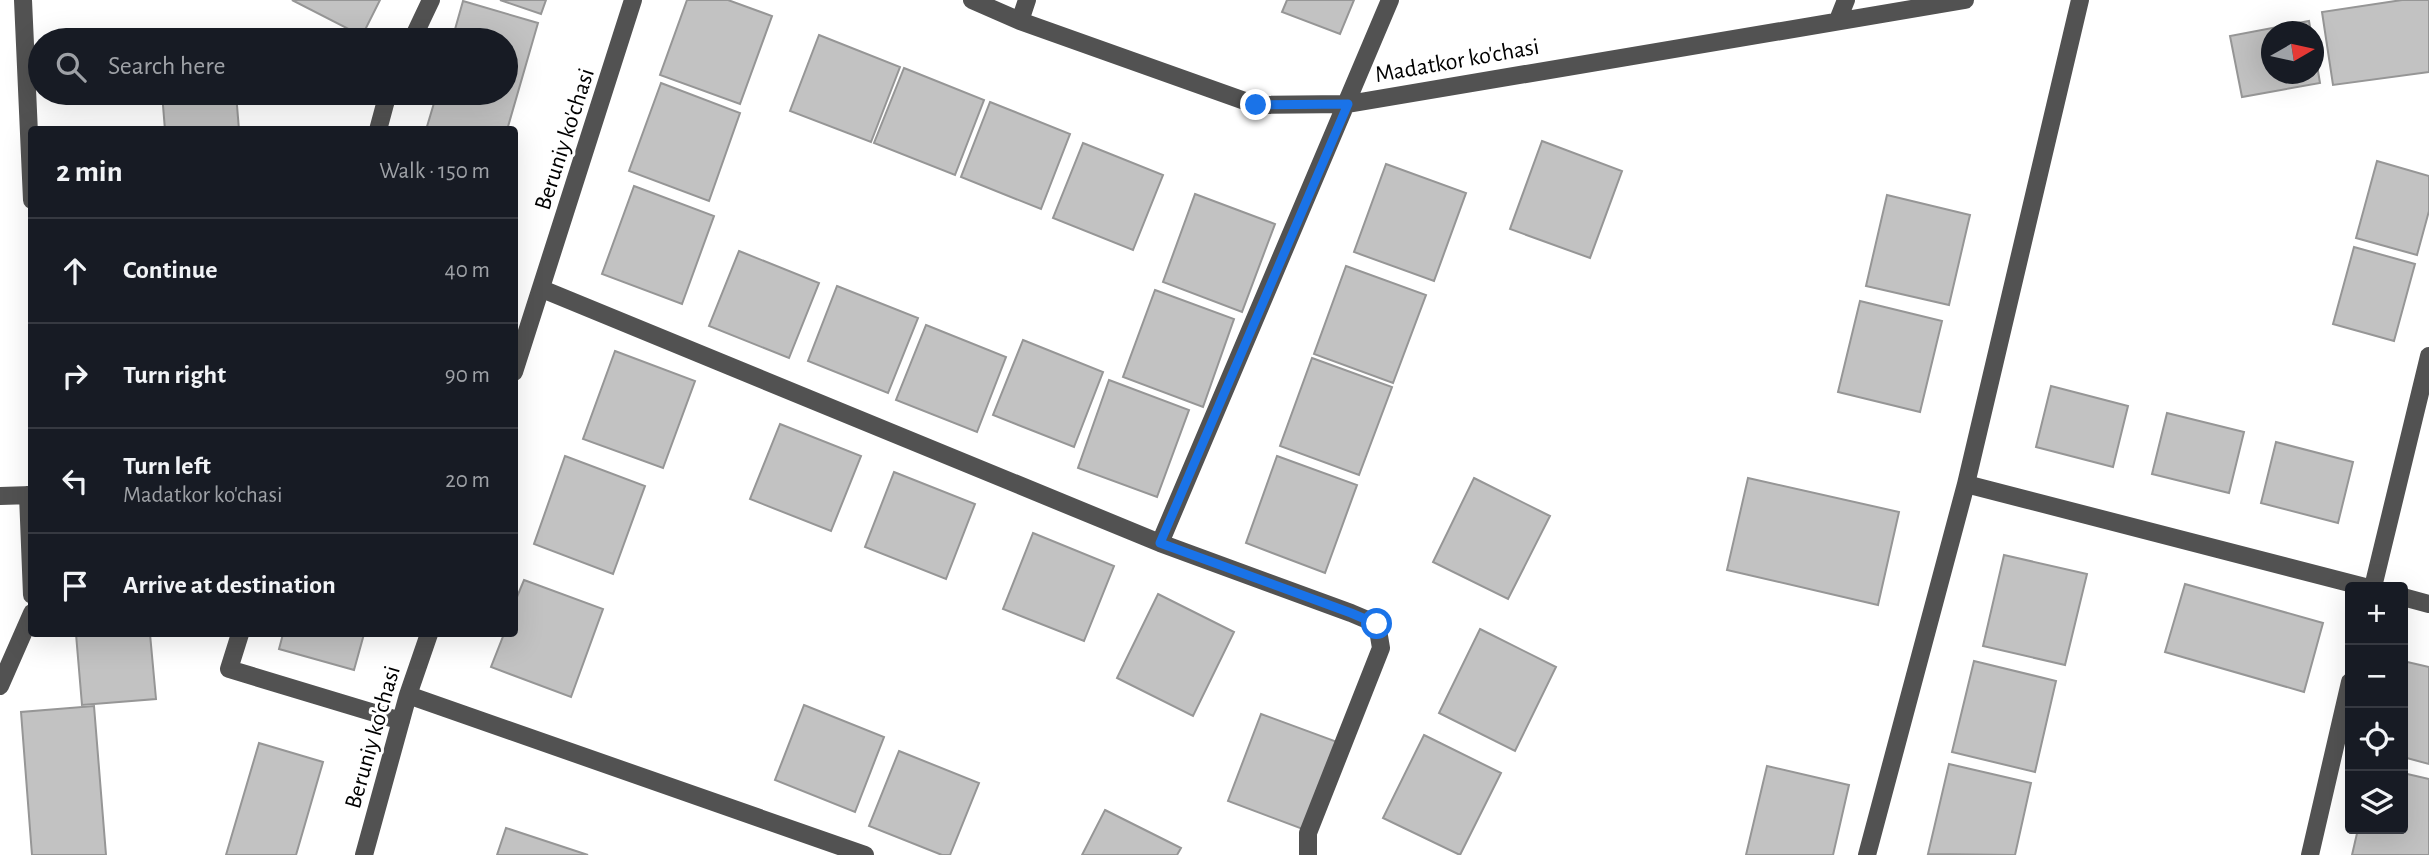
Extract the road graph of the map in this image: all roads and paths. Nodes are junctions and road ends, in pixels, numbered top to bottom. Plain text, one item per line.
1 (23, 0) edge
2 (430, 0) edge
3 (633, 0) edge
4 (972, 0) edge
5 (1027, 0) edge
6 (1390, 0) edge
7 (1846, 0) edge
8 (1965, 0) edge
9 (2080, 0) edge
10 (1020, 20) junction
11 (1838, 20) junction
12 (417, 28) edge
13 (1348, 104) junction
14 (385, 105) edge
15 (29, 126) edge
16 (379, 126) edge
17 (541, 289) junction
18 (2429, 356) edge
19 (518, 360) edge
20 (1966, 484) junction
21 (28, 495) edge
22 (0, 496) edge
23 (1160, 543) junction
24 (2346, 582) edge
25 (2374, 582) edge
26 (2408, 598) edge
27 (2429, 604) edge
28 (28, 622) edge
29 (239, 637) edge
30 (428, 637) edge
31 (0, 686) edge
32 (408, 695) junction
33 (2345, 703) edge
34 (401, 721) junction
35 (364, 855) edge
36 (865, 855) edge
37 (1308, 855) edge
38 (1867, 855) edge
39 (2309, 855) edge

1 - 15 street
2 - 12 street
3 - 17 street, Beruniy ko'chasi
4 - 10 street, Madatkor ko'chasi
5 - 10 street
6 - 13 street
7 - 11 street
8 - 11 street, Madatkor ko'chasi
9 - 20 street
10 - 13 street, Madatkor ko'chasi
11 - 13 street, Madatkor ko'chasi
13 - 23 street
14 - 16 street
17 - 19 street, Beruniy ko'chasi
17 - 23 street
18 - 25 street
20 - 24 street
20 - 38 street
21 - 22 street
23 - 37 street
26 - 27 street
28 - 31 street
29 - 34 street
30 - 32 street, Beruniy ko'chasi
32 - 34 street, Beruniy ko'chasi
32 - 36 street
33 - 39 street
34 - 35 street, Beruniy ko'chasi

